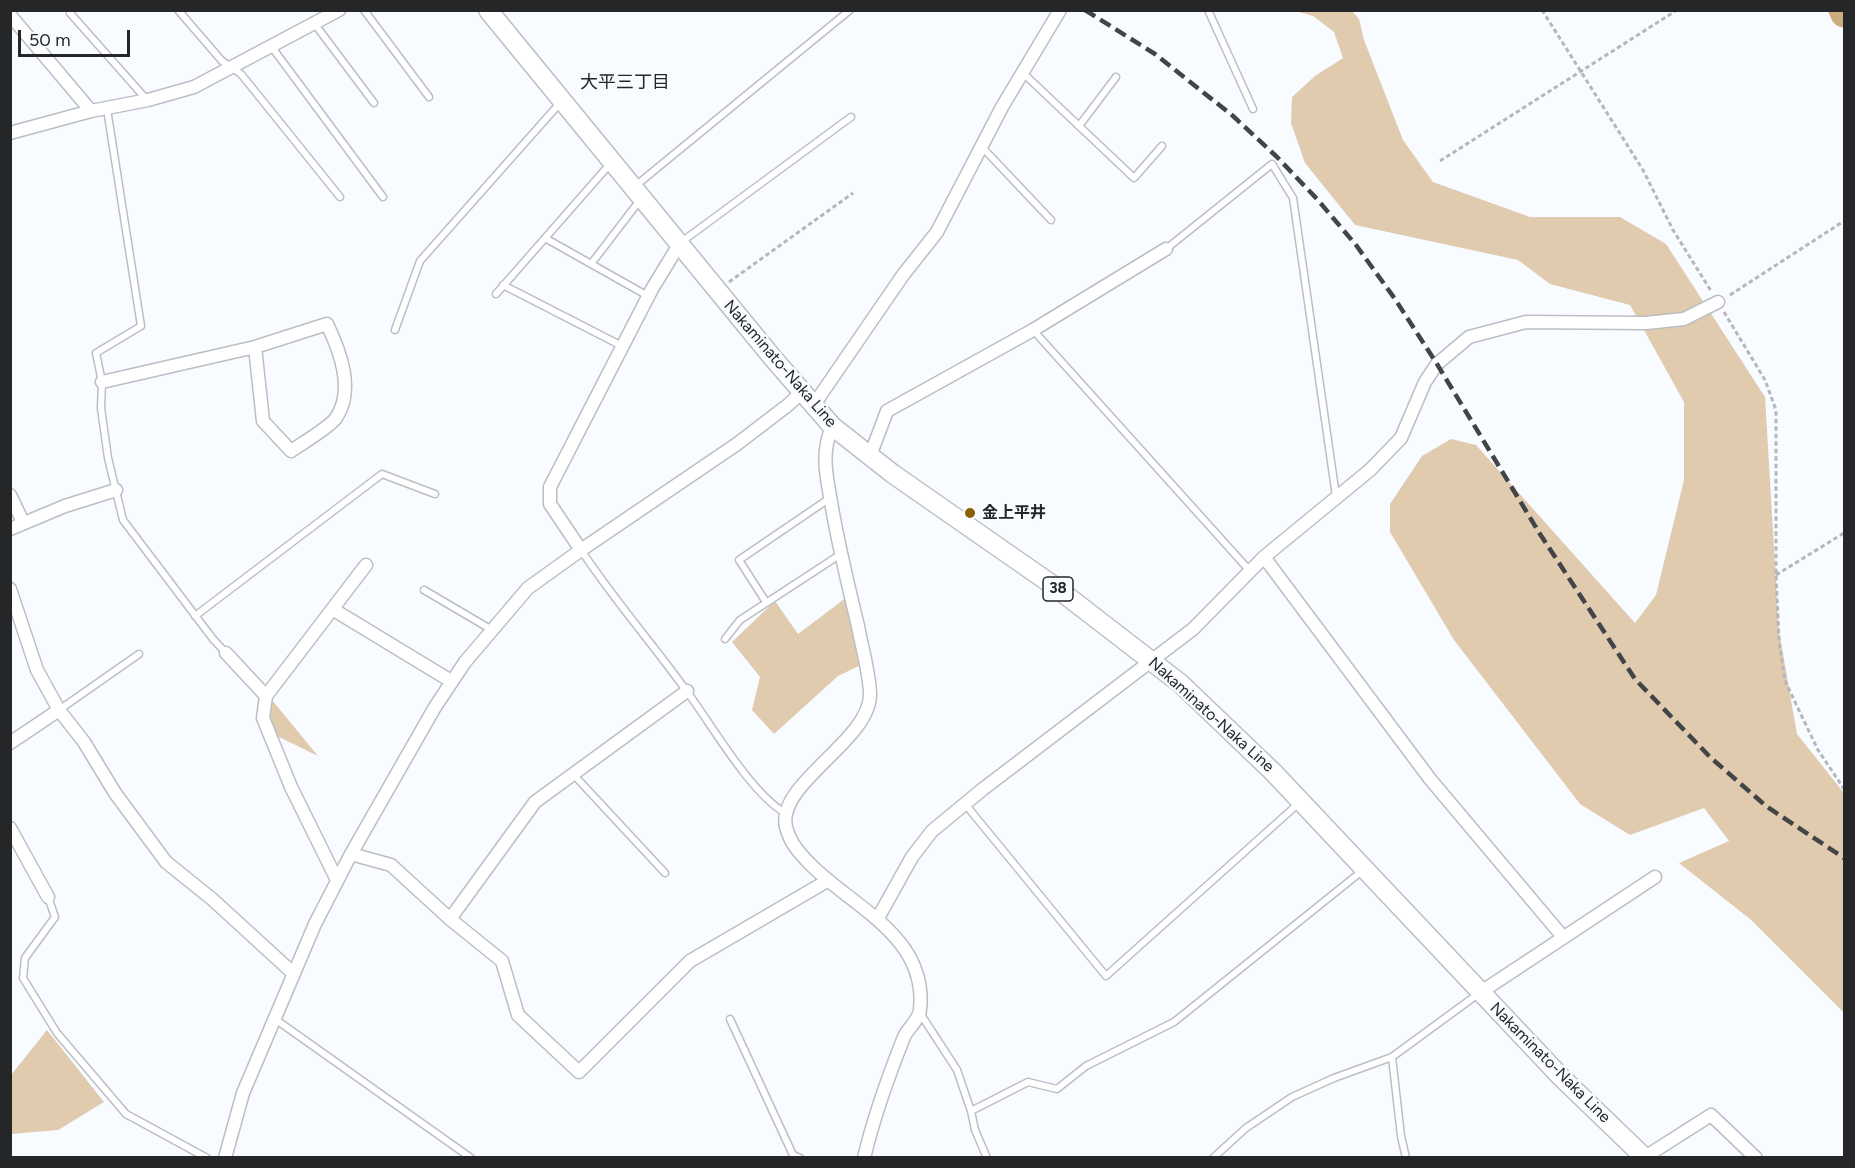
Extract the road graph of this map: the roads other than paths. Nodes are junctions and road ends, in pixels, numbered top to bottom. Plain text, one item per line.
1 (178, 10) edge
2 (339, 10) edge
3 (364, 10) edge
4 (850, 10) edge
5 (1060, 10) edge
6 (1208, 10) edge
7 (491, 12) edge
8 (70, 13) dead end
9 (10, 15) edge
10 (314, 22) junction
11 (270, 46) junction
12 (231, 66) junction
13 (1022, 72) junction
14 (1116, 77) dead end
15 (429, 97) dead end
16 (148, 100) junction
17 (562, 100) junction
18 (374, 103) dead end
19 (107, 109) junction
20 (1253, 109) dead end
21 (91, 111) junction
22 (851, 117) dead end
23 (1078, 126) junction
24 (10, 133) edge
25 (981, 145) junction
26 (1162, 146) dead end
27 (613, 161) junction
28 (638, 192) junction
29 (340, 197) dead end
30 (383, 197) dead end
31 (1050, 220) dead end
32 (545, 238) junction
33 (680, 243) junction
34 (1166, 249) joint
35 (591, 264) junction
36 (503, 285) junction
37 (496, 294) dead end
38 (648, 296) junction
39 (1718, 303) road end
40 (395, 330) dead end
41 (1033, 330) junction
42 (622, 346) junction
43 (255, 347) junction
44 (102, 382) junction
45 (808, 399) junction
46 (832, 426) junction
47 (870, 456) junction
48 (116, 490) junction
49 (435, 494) dead end
50 (10, 495) edge
51 (1336, 496) junction
52 (830, 498) junction
53 (23, 522) junction
54 (10, 529) edge
55 (581, 550) junction
56 (841, 554) junction
57 (1264, 557) junction
58 (366, 565) dead end
59 (1250, 571) junction
60 (10, 590) edge
61 (424, 590) dead end
62 (766, 602) junction
63 (334, 610) junction
64 (195, 616) junction
65 (492, 631) junction
66 (725, 639) dead end
67 (226, 653) joint
68 (138, 654) dead end
69 (1151, 659) junction
70 (451, 681) junction
71 (687, 691) junction
72 (266, 696) junction
73 (59, 710) junction
74 (10, 743) edge
75 (573, 774) junction
76 (1301, 801) junction
77 (964, 804) junction
78 (785, 813) junction
79 (10, 828) edge
80 (351, 854) junction
81 (1365, 868) junction
82 (665, 873) dead end
83 (1655, 877) dead end
84 (337, 880) junction
85 (827, 881) junction
86 (48, 897) joint
87 (878, 918) junction
88 (450, 919) junction
89 (1563, 937) junction
90 (294, 974) junction
91 (1481, 992) junction
92 (920, 1013) junction
93 (275, 1018) junction
94 (730, 1019) dead end
95 (1392, 1057) junction
96 (972, 1111) junction
97 (1222, 1155) edge
98 (1645, 1157) edge
99 (207, 1158) edge
100 (225, 1158) edge
101 (471, 1158) edge
102 (800, 1158) edge
103 (864, 1158) edge
104 (987, 1158) edge
105 (1213, 1158) edge
106 (1406, 1158) edge
107 (1756, 1158) edge

1 - 12 lane
2 - 10 street
3 - 15 lane
4 - 28 lane
5 - 13 street
6 - 20 lane
7 - 17 main road, Nakaminato-Naka Line / 38
8 - 16 lane
9 - 21 street
10 - 11 street
10 - 18 lane
11 - 12 street
11 - 30 lane
12 - 16 street
12 - 29 lane
13 - 23 lane
13 - 25 street
14 - 23 lane
16 - 19 street
17 - 27 main road, Nakaminato-Naka Line / 38
17 - 40 lane
19 - 21 street
19 - 44 lane
21 - 24 street
22 - 33 lane
23 - 26 lane
25 - 31 lane
25 - 45 street
27 - 28 main road, Nakaminato-Naka Line / 38
27 - 32 lane
28 - 33 main road, Nakaminato-Naka Line / 38
28 - 35 lane
32 - 35 lane
32 - 36 lane
33 - 38 street
33 - 45 main road, Nakaminato-Naka Line / 38
34 - 41 street
34 - 51 lane
35 - 38 lane
36 - 37 lane
36 - 42 lane
38 - 42 street
39 - 51 street
41 - 47 street
41 - 59 lane
42 - 55 street
43 - 43 street
43 - 44 street
44 - 48 lane
45 - 46 main road, Nakaminato-Naka Line / 38
45 - 55 street
46 - 47 main road, Nakaminato-Naka Line / 38
46 - 52 street
47 - 69 main road, Nakaminato-Naka Line / 38
48 - 53 street
48 - 64 lane
49 - 64 lane
50 - 53 street
51 - 57 street
52 - 56 street
52 - 62 lane
53 - 54 street
55 - 65 street
55 - 71 lane
56 - 62 lane
56 - 78 street
57 - 59 street
57 - 89 street
58 - 63 street
59 - 69 street
60 - 73 street
61 - 65 lane
62 - 66 lane
63 - 70 street
63 - 72 street
64 - 67 lane
65 - 70 street
67 - 72 street
68 - 73 lane
69 - 76 main road, Nakaminato-Naka Line / 38
69 - 77 street
70 - 80 street
71 - 75 street
71 - 78 lane
72 - 84 street
73 - 74 street
73 - 90 street
75 - 82 lane
75 - 88 street
76 - 77 lane
76 - 81 main road, Nakaminato-Naka Line / 38
77 - 87 street
78 - 85 street
79 - 86 street
80 - 84 street
80 - 88 street
81 - 91 main road, Nakaminato-Naka Line / 38
81 - 96 lane
83 - 89 street
84 - 90 street
85 - 87 street
85 - 88 street
86 - 99 lane
87 - 92 street
89 - 91 street
90 - 93 street
91 - 95 lane
91 - 98 main road, Nakaminato-Naka Line / 38
92 - 96 lane
92 - 103 street
93 - 100 street
93 - 101 lane
94 - 102 lane
95 - 97 lane
95 - 106 lane
96 - 104 lane
97 - 105 lane
98 - 107 street

